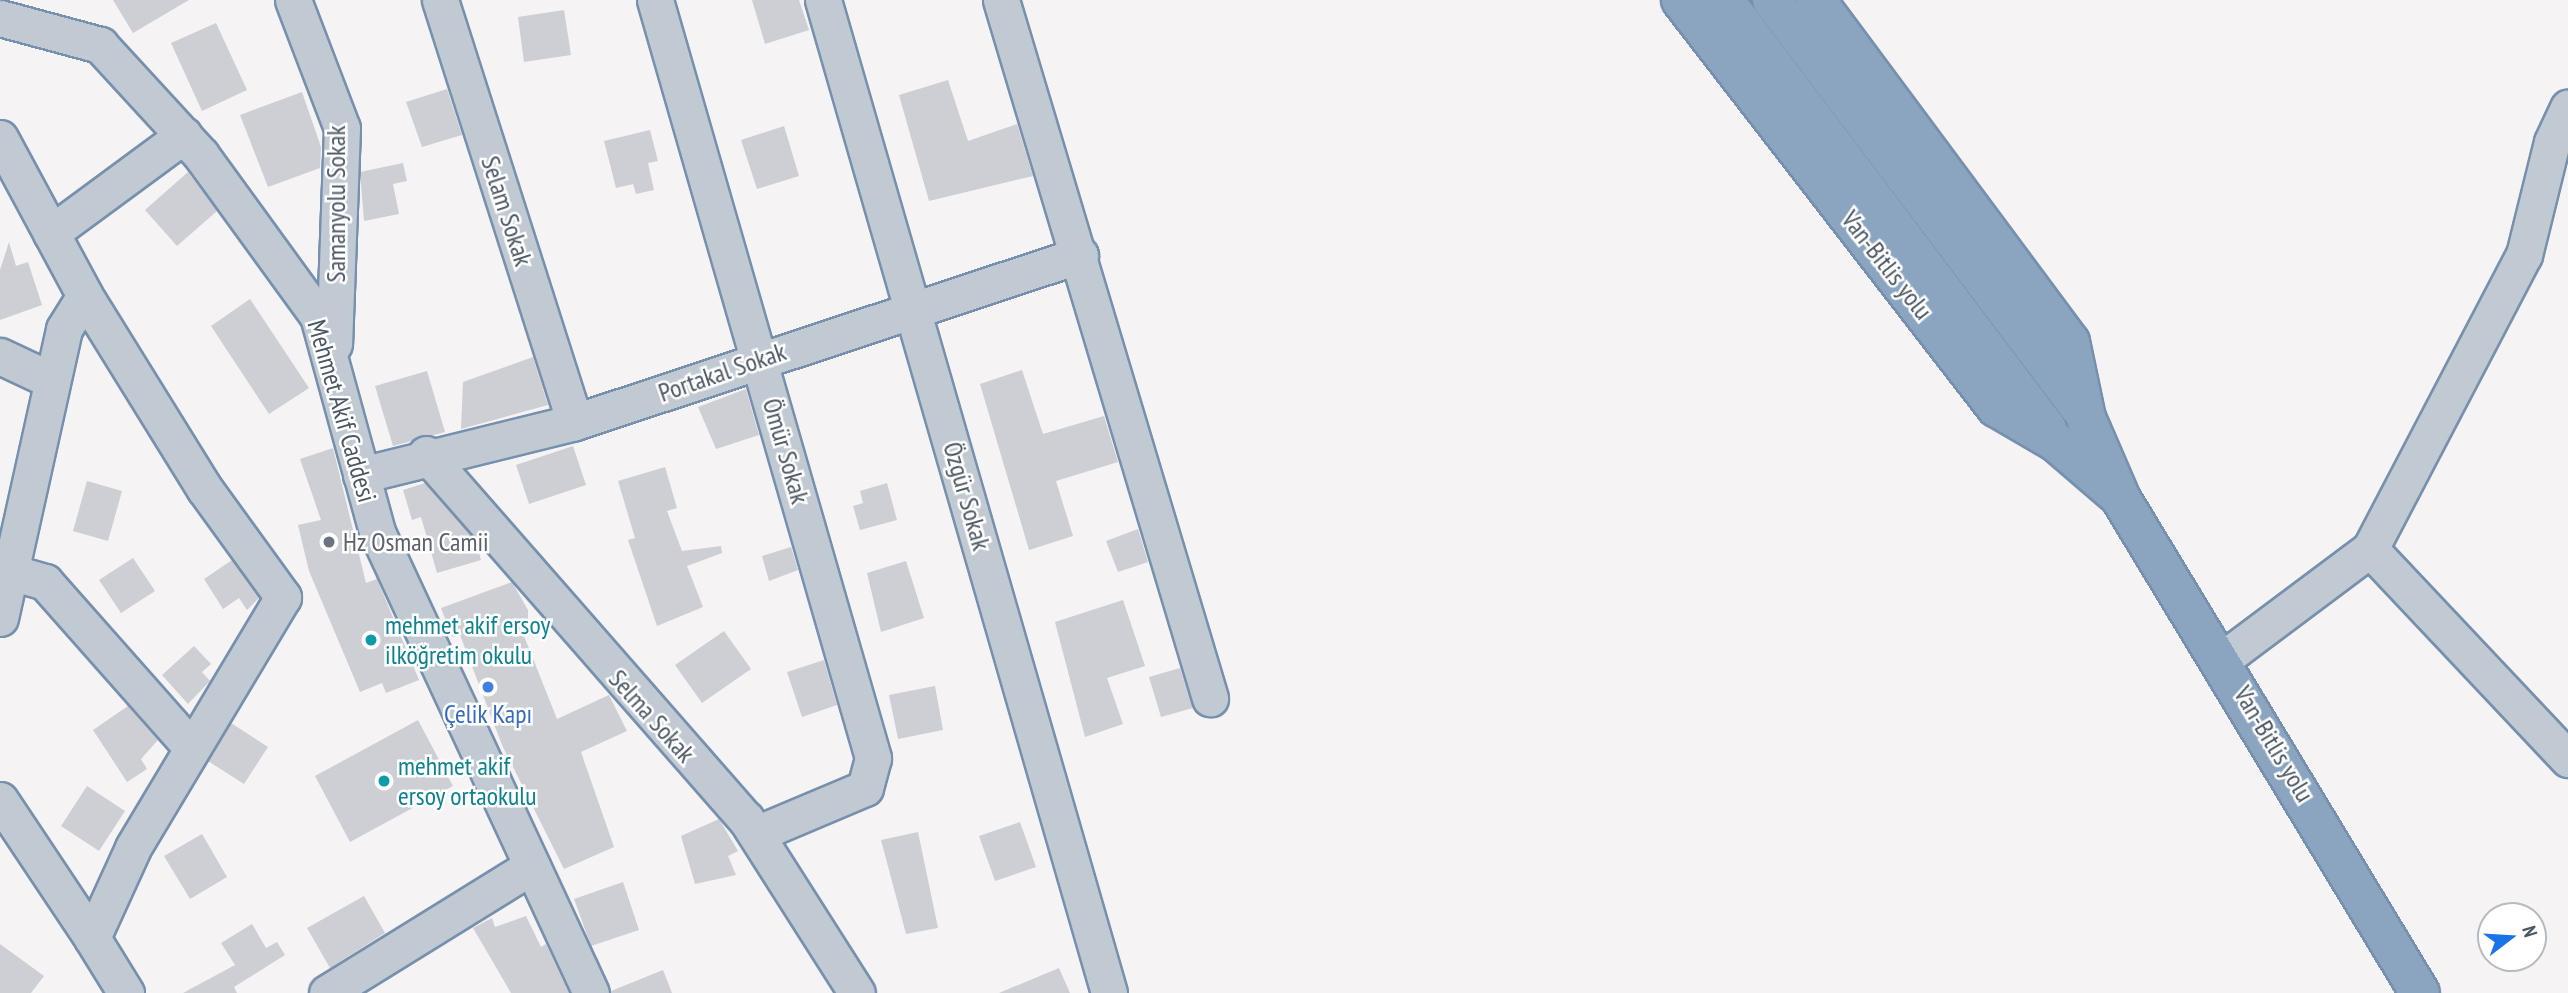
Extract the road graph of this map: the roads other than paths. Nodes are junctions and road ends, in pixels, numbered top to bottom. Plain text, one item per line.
1 (293, 0) edge
2 (440, 0) edge
3 (655, 0) edge
4 (822, 0) edge
5 (1001, 0) edge
6 (1681, 0) edge
7 (1724, 0) edge
8 (1772, 0) edge
9 (1816, 0) edge
10 (0, 18) edge
11 (2568, 107) edge
12 (184, 135) junction
13 (0, 138) edge
14 (51, 233) junction
15 (1080, 255) junction
16 (85, 296) junction
17 (913, 308) junction
18 (0, 356) edge
19 (759, 359) junction
20 (334, 374) junction
21 (51, 380) junction
22 (2086, 418) junction
23 (575, 422) junction
24 (2056, 442) junction
25 (426, 454) junction
26 (361, 475) junction
27 (2122, 499) junction
28 (2370, 549) junction
29 (5, 570) edge
30 (0, 618) edge
31 (2223, 659) junction
32 (1210, 698) dead end
33 (191, 747) junction
34 (2568, 759) edge
35 (0, 800) edge
36 (757, 835) junction
37 (532, 866) junction
38 (92, 938) junction
39 (126, 993) edge
40 (327, 993) edge
41 (591, 993) edge
42 (857, 993) edge
43 (1109, 993) edge
44 (2420, 993) edge

1 - 20 street, Samanyolu Sokak
2 - 23 street, Selam Sokak
3 - 19 street, Ömür Sokak
4 - 17 street, Özgür Sokak
5 - 15 street
6 - 24 highway, Van-Bitlis yolu
7 - 24 highway
8 - 22 highway
9 - 22 highway, Van-Bitlis yolu
10 - 12 street, Mehmet Akif Caddesi
11 - 28 street
12 - 14 street
12 - 20 street, Mehmet Akif Caddesi
13 - 14 street
14 - 16 street
15 - 17 street, Portakal Sokak
15 - 32 street
16 - 21 street
16 - 33 street
17 - 19 street, Portakal Sokak
17 - 43 street, Özgür Sokak
18 - 21 street
19 - 23 street, Portakal Sokak
19 - 36 street, Ömür Sokak
20 - 26 street, Mehmet Akif Caddesi
21 - 29 street
22 - 27 highway, Van-Bitlis yolu
23 - 25 street, Portakal Sokak
24 - 27 highway, Van-Bitlis yolu
25 - 26 street, Portakal Sokak
25 - 36 street, Selma Sokak
26 - 37 street, Mehmet Akif Caddesi
27 - 31 highway, Van-Bitlis yolu
28 - 31 street
28 - 34 street
29 - 30 street
29 - 33 street
31 - 44 highway, Van-Bitlis yolu
33 - 38 street
35 - 38 street
36 - 42 street, Selma Sokak
37 - 40 street
37 - 41 street, Mehmet Akif Caddesi
38 - 39 street

